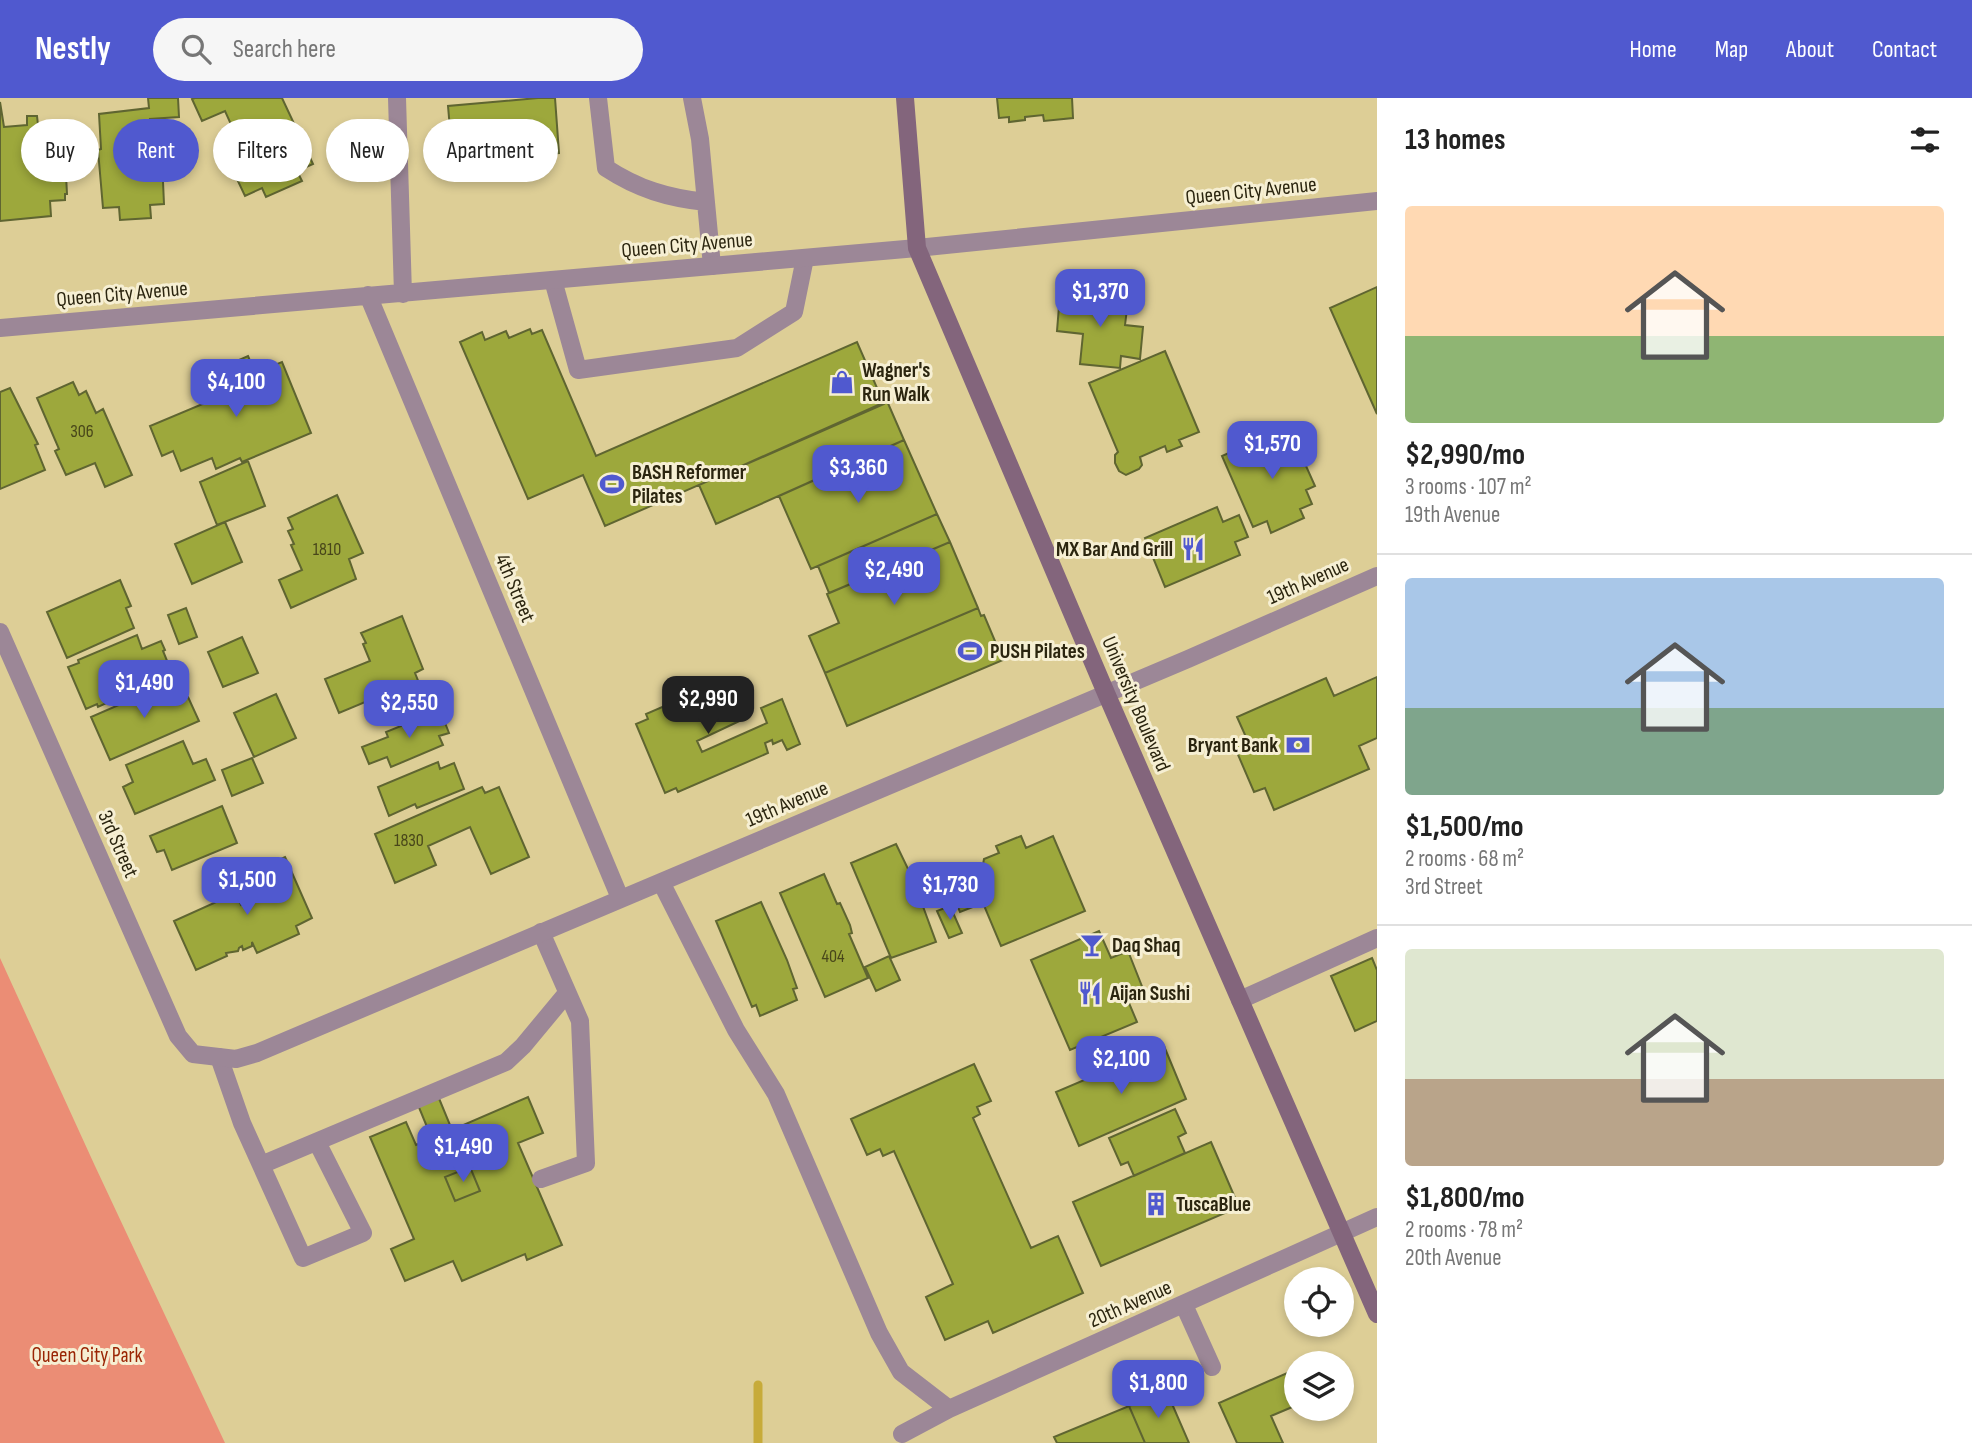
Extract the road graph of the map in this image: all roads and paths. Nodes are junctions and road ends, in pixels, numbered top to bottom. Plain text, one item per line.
1 (397, 98) edge
2 (598, 98) edge
3 (692, 98) edge
4 (905, 98) edge
5 (1377, 201) edge
6 (706, 202) junction
7 (917, 248) junction
8 (805, 258) junction
9 (712, 266) junction
10 (553, 280) junction
11 (403, 294) junction
12 (368, 295) junction
13 (0, 328) edge
14 (1377, 576) edge
15 (0, 632) edge
16 (1106, 693) junction
17 (661, 882) junction
18 (620, 898) junction
19 (541, 932) junction
20 (1377, 938) edge
21 (567, 993) junction
22 (1240, 1000) junction
23 (215, 1057) junction
24 (317, 1142) junction
25 (261, 1165) junction
26 (541, 1179) dead end
27 (1377, 1217) edge
28 (1342, 1233) junction
29 (1184, 1305) junction
30 (1377, 1314) edge
31 (1212, 1367) dead end
32 (950, 1409) junction
33 (902, 1434) dead end

1 - 11 street
2 - 6 street
3 - 6 street
4 - 7 main road, University Boulevard
5 - 7 street, Queen City Avenue
6 - 9 street
7 - 8 street, Queen City Avenue
7 - 16 main road, University Boulevard
8 - 9 street, Queen City Avenue
8 - 10 street
9 - 10 street, Queen City Avenue
10 - 11 street, Queen City Avenue
11 - 12 street, Queen City Avenue
12 - 13 street, Queen City Avenue
12 - 18 street, 4th Street
14 - 16 street, 19th Avenue
15 - 23 street, 3rd Street
16 - 17 street, 19th Avenue
16 - 22 main road, University Boulevard
17 - 18 street, 19th Avenue
17 - 32 street
18 - 19 street, 19th Avenue
19 - 21 street
19 - 23 street, 19th Avenue
20 - 22 street
21 - 24 street
21 - 26 street
22 - 28 main road, University Boulevard
23 - 25 street
24 - 25 street
24 - 25 street
27 - 28 street, 20th Avenue
28 - 29 street, 20th Avenue
28 - 30 main road, University Boulevard
29 - 31 street
29 - 32 street, 20th Avenue
32 - 33 street, 20th Avenue

